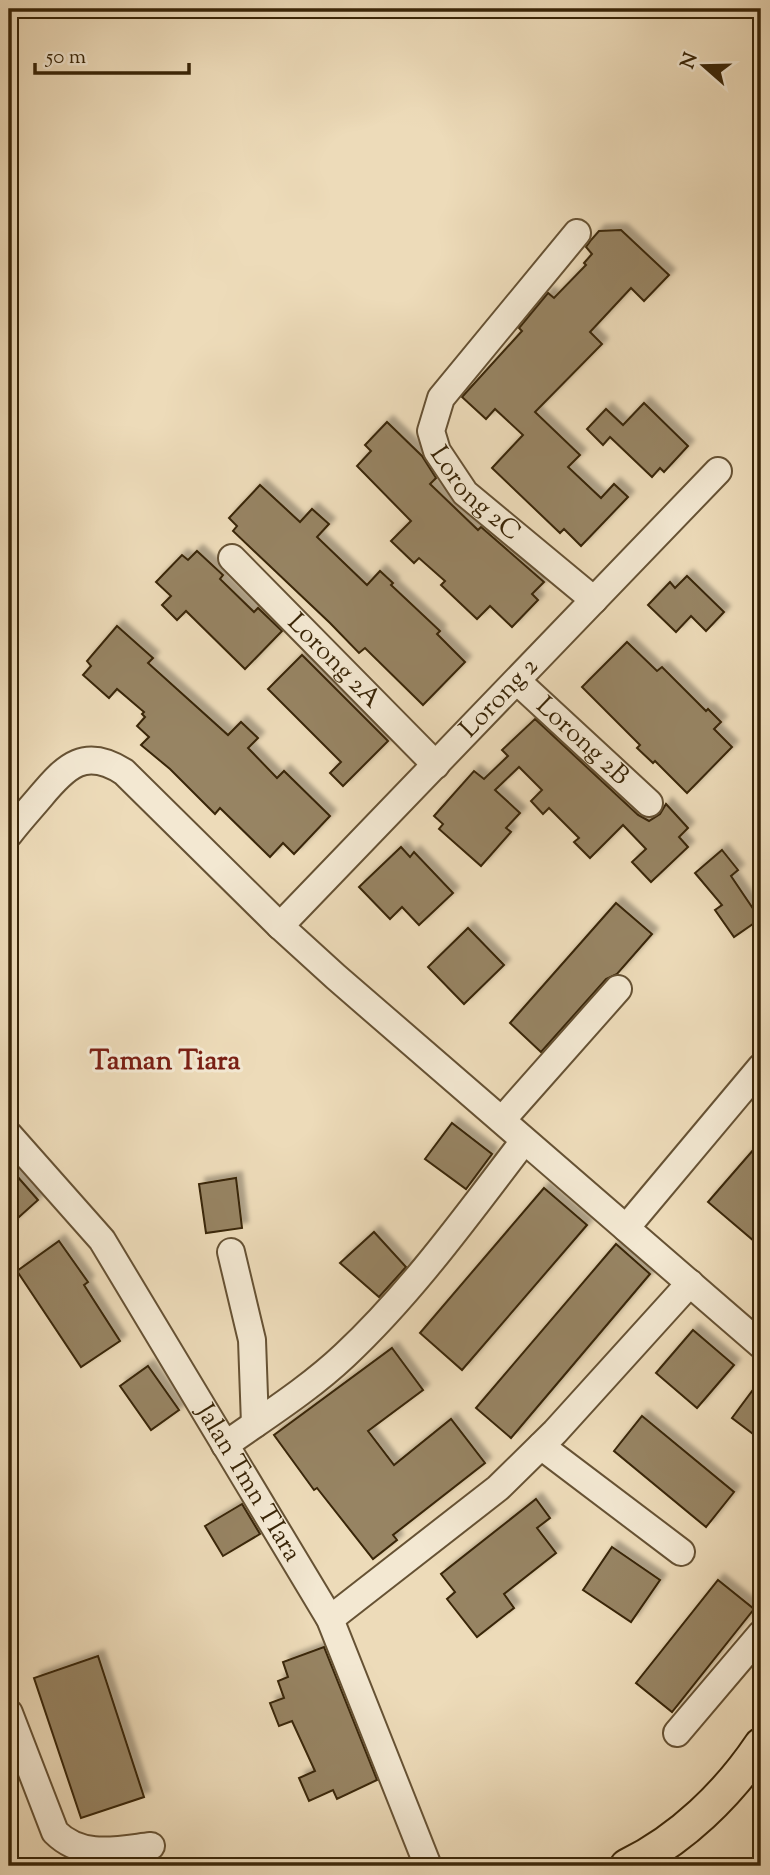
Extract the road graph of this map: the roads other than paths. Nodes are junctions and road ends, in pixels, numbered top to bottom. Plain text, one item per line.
1 (577, 233) dead end
2 (718, 471) dead end
3 (232, 558) dead end
4 (594, 600) junction
5 (517, 681) junction
6 (436, 765) junction
7 (649, 803) dead end
8 (9, 834) edge
9 (280, 926) junction
10 (618, 989) dead end
11 (761, 1067) edge
12 (502, 1120) junction
13 (9, 1135) edge
14 (524, 1140) junction
15 (626, 1228) junction
16 (232, 1252) dead end
17 (690, 1283) junction
18 (761, 1345) edge
19 (255, 1424) junction
20 (225, 1445) junction
21 (541, 1446) junction
22 (681, 1552) dead end
23 (330, 1619) junction
24 (761, 1634) edge
25 (9, 1713) edge
26 (677, 1733) dead end
27 (761, 1745) edge
28 (151, 1846) dead end
29 (428, 1866) edge
30 (627, 1866) edge

1 - 4 street, Lorong 2C
2 - 4 street, Lorong 2
3 - 6 street, Lorong 2A
4 - 5 street, Lorong 2
5 - 6 street, Lorong 2
5 - 7 street, Lorong 2B
6 - 9 street, Lorong 2
8 - 9 street
9 - 12 street
10 - 12 street
11 - 15 street
12 - 14 street
13 - 20 street, Jalan Tmn TIara
14 - 15 street
14 - 19 street
15 - 17 street
16 - 19 street
17 - 18 street
17 - 21 street
19 - 20 street
20 - 23 street, Jalan Tmn TIara
21 - 22 street
21 - 23 street
23 - 29 street, Jalan Tmn TIara
24 - 26 street
25 - 28 street
27 - 30 main road

